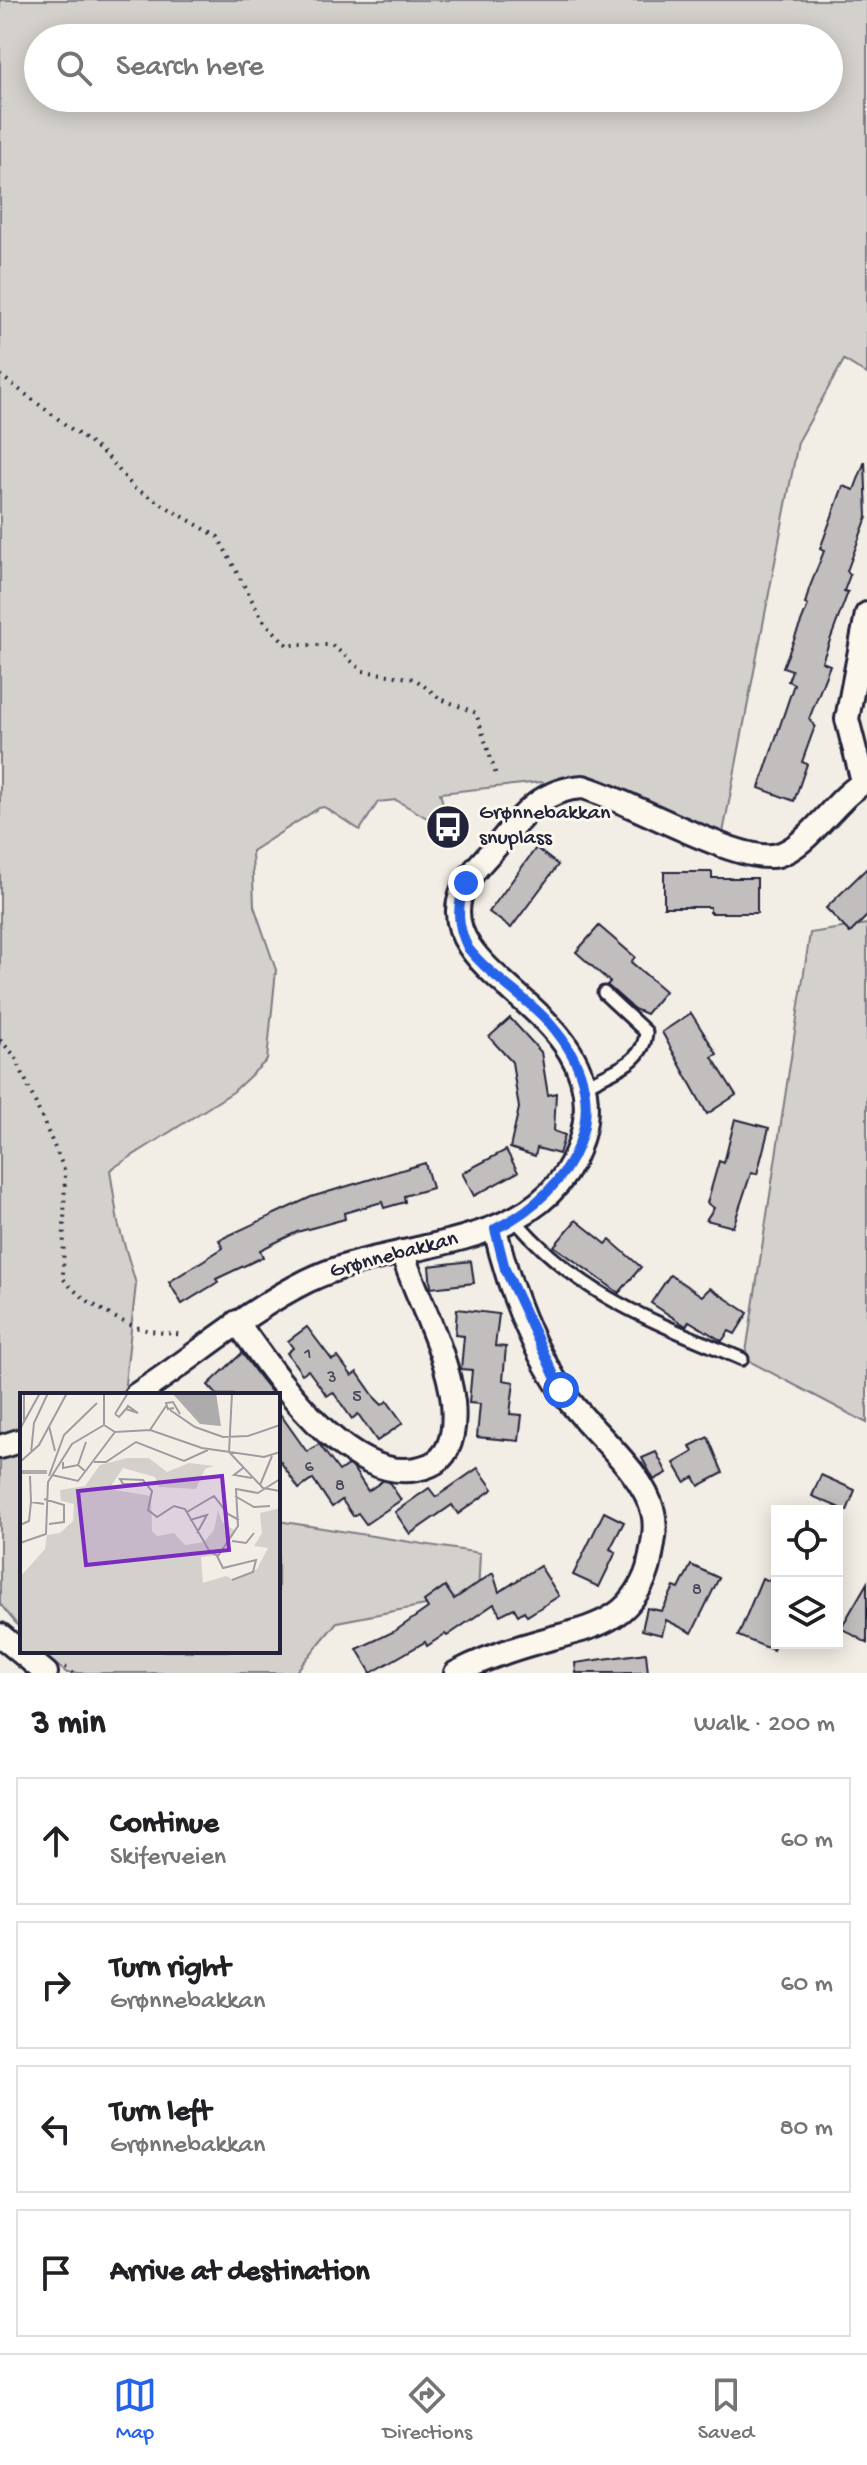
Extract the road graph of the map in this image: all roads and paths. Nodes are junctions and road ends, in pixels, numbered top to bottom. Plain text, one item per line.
1 (0, 375) edge
2 (867, 614) edge
3 (497, 778) dead end
4 (865, 781) edge
5 (604, 993) dead end
6 (0, 1040) edge
7 (584, 1087) junction
8 (505, 1224) junction
9 (402, 1252) junction
10 (237, 1322) junction
11 (213, 1341) junction
12 (742, 1359) dead end
13 (139, 1393) edge
14 (20, 1441) edge
15 (0, 1447) edge
16 (0, 1635) edge
17 (20, 1652) edge
18 (22, 1653) edge
19 (46, 1673) edge
20 (456, 1673) edge

1 - 3 path
2 - 4 street, Grønnebakkan
4 - 7 street, Grønnebakkan
5 - 7 lane
6 - 11 path
7 - 8 street, Grønnebakkan
8 - 9 street, Grønnebakkan
8 - 12 lane
8 - 20 street
9 - 10 street, Grønnebakkan
9 - 10 street
10 - 11 street, Grønnebakkan
11 - 13 street, Grønnebakkan
14 - 15 street
16 - 17 street
18 - 19 street

